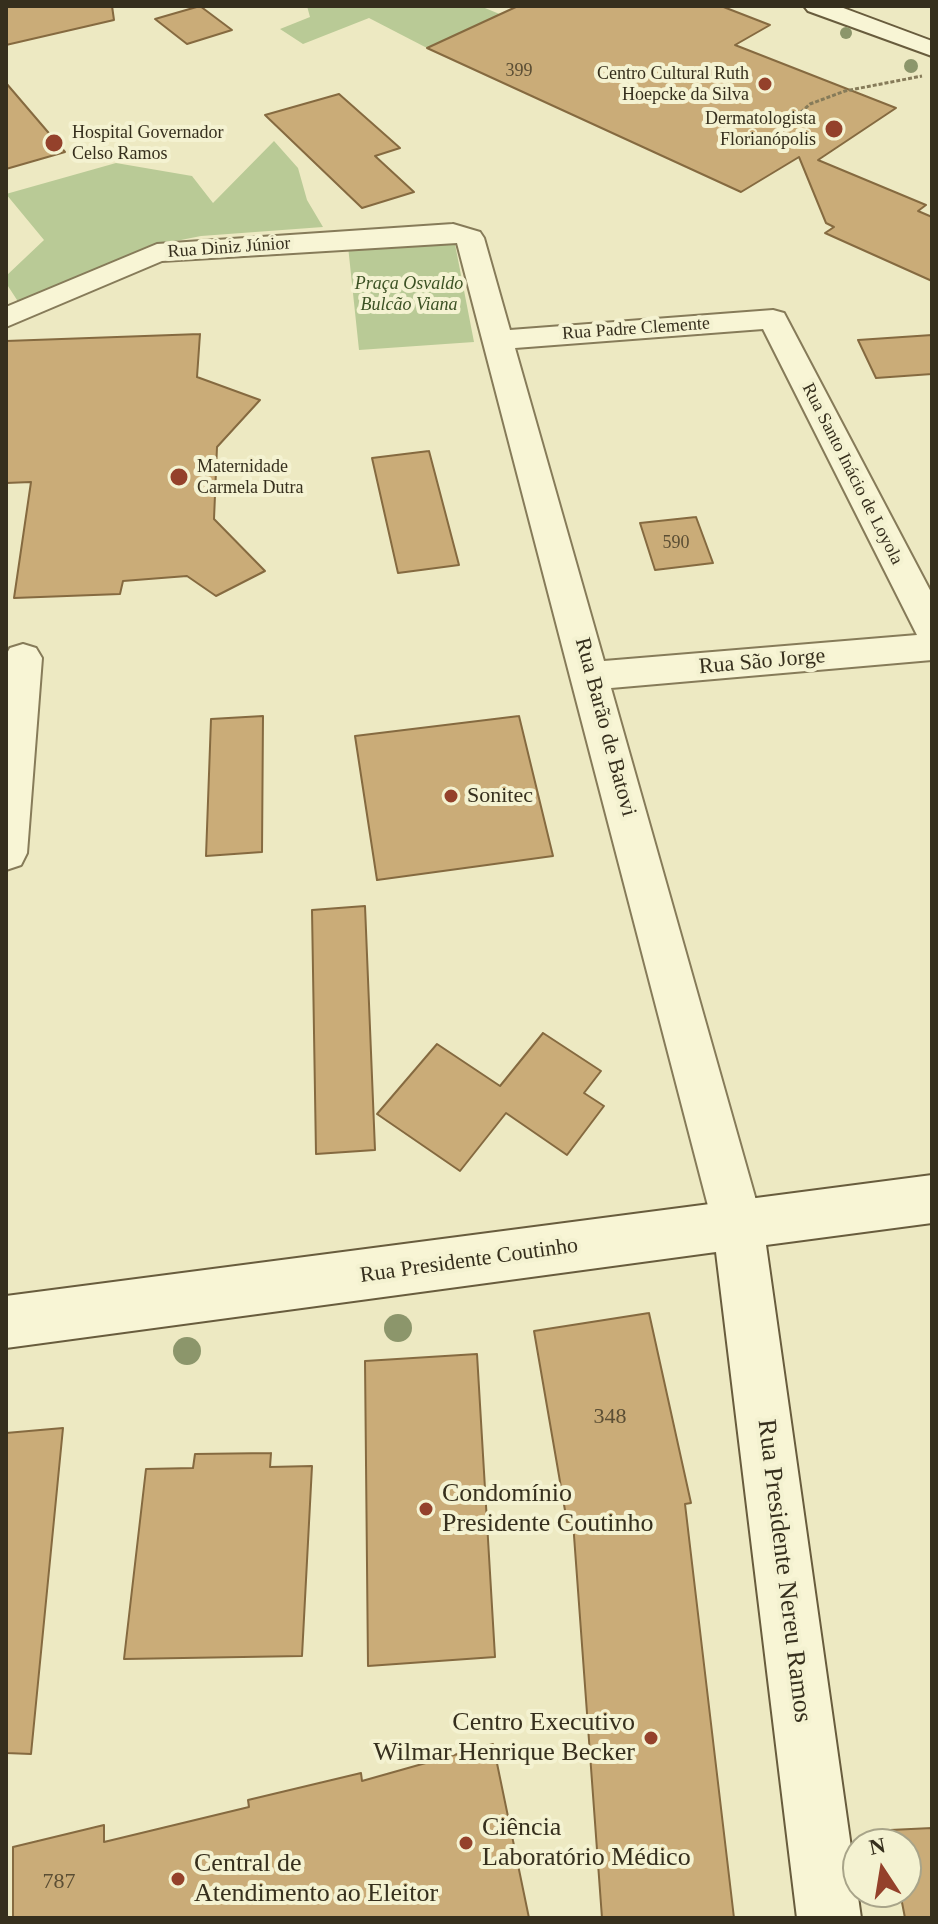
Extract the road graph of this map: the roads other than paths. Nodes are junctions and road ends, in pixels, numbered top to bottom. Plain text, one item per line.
1 (816, 6) edge
2 (932, 49) edge
3 (464, 234) joint
4 (6, 318) edge
5 (773, 319) joint
6 (499, 340) junction
7 (932, 629) edge
8 (932, 647) edge
9 (23, 658) dead end
10 (591, 676) junction
11 (6, 853) edge
12 (932, 1199) edge
13 (738, 1225) junction
14 (6, 1322) edge
15 (829, 1918) edge

1 - 2 street
3 - 4 street, Rua Diniz Júnior
3 - 6 street, Rua Barão de Batovi
5 - 6 street, Rua Padre Clemente
5 - 7 street, Rua Santo Inácio de Loyola
6 - 10 street, Rua Barão de Batovi
8 - 10 street, Rua São Jorge
9 - 11 street
10 - 13 street, Rua Barão de Batovi
12 - 13 street, Rua Presidente Coutinho
13 - 14 street, Rua Presidente Coutinho
13 - 15 street, Rua Presidente Nereu Ramos

